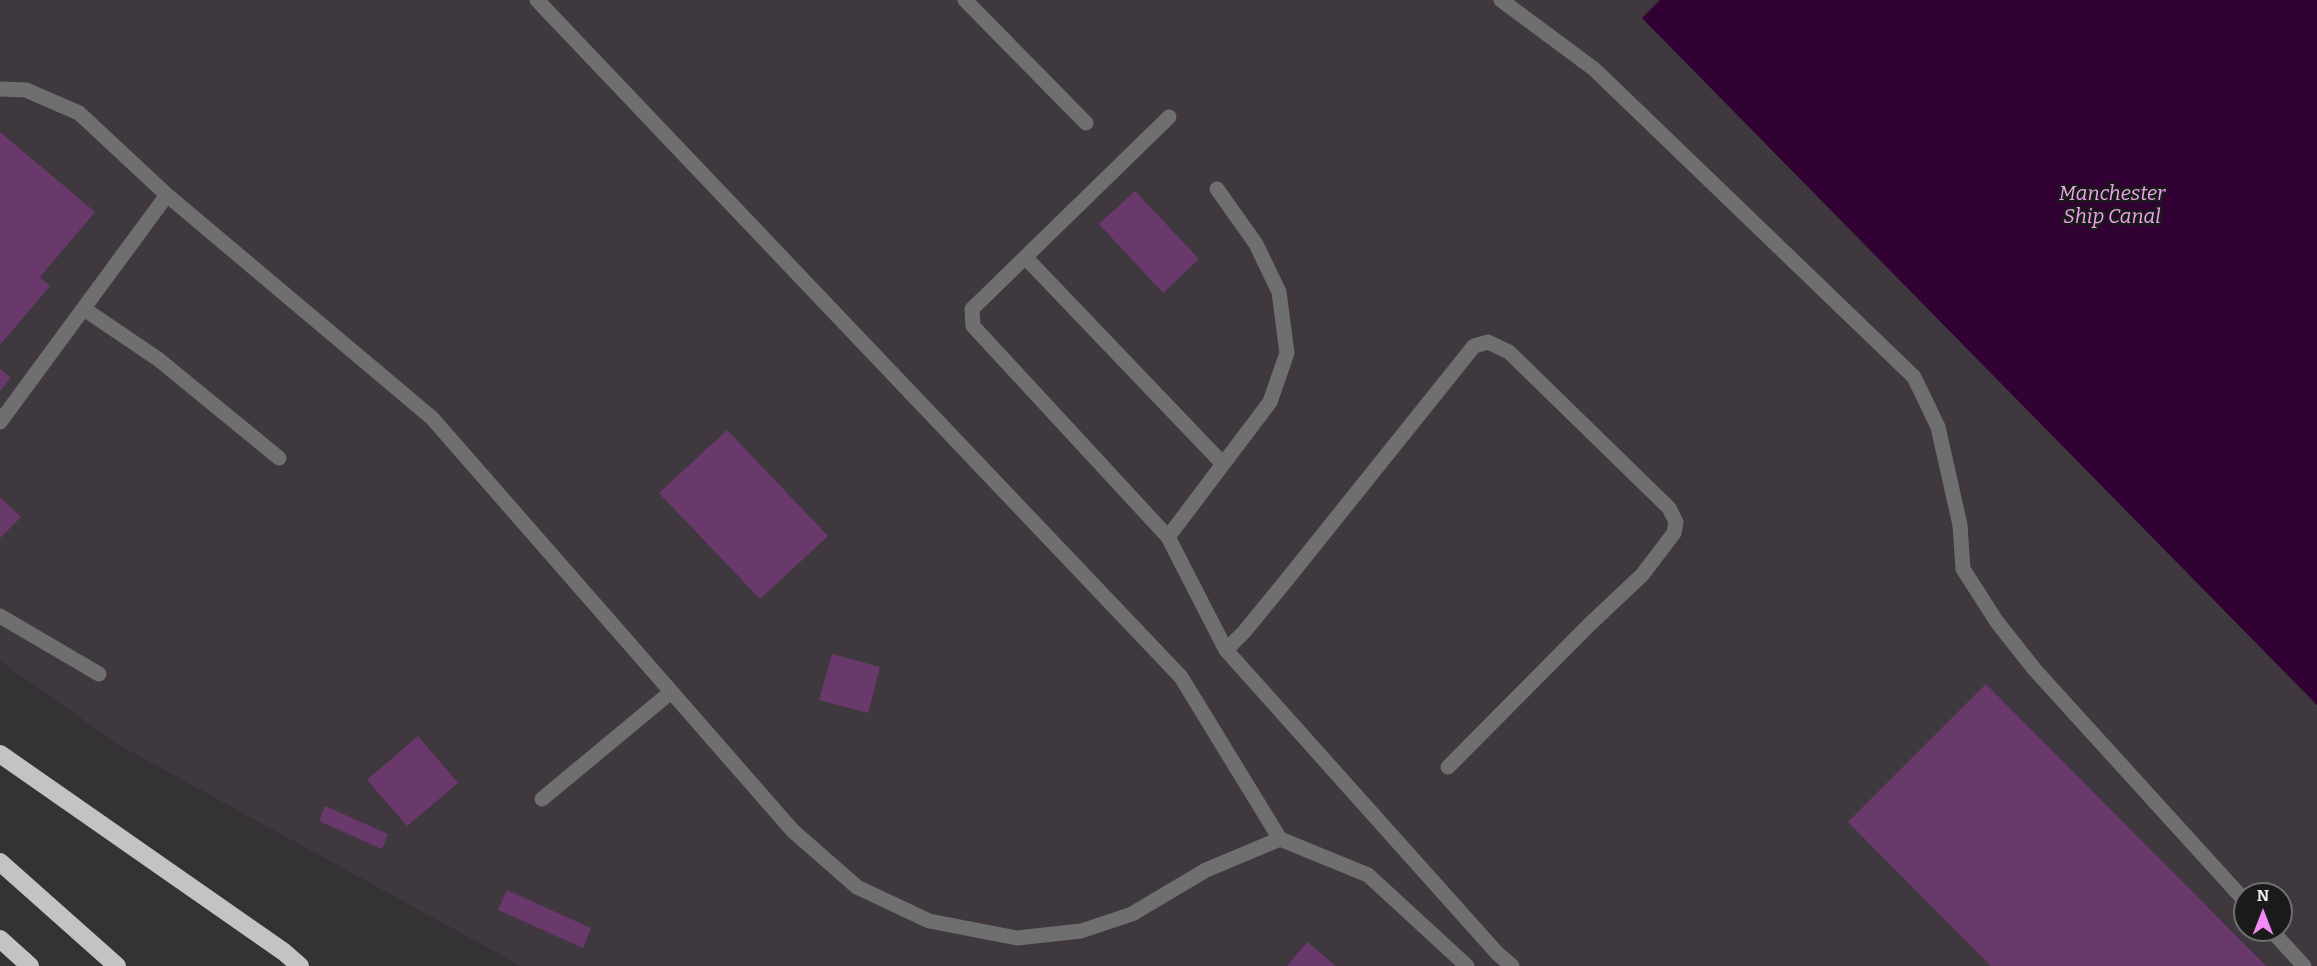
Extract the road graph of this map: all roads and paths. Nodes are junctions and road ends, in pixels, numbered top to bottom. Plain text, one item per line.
1 (537, 0) edge
2 (965, 0) edge
3 (1501, 0) edge
4 (0, 89) edge
5 (1169, 117) dead end
6 (1086, 123) dead end
7 (1216, 189) dead end
8 (167, 195) junction
9 (1026, 258) junction
10 (84, 309) junction
11 (0, 422) edge
12 (279, 458) dead end
13 (1223, 464) junction
14 (1168, 537) junction
15 (0, 616) edge
16 (1226, 650) junction
17 (99, 674) dead end
18 (671, 692) junction
19 (0, 754) edge
20 (1448, 767) dead end
21 (542, 799) dead end
22 (1280, 839) junction
23 (0, 862) edge
24 (2233, 888) edge
25 (0, 939) edge
26 (2282, 942) edge
27 (30, 966) edge
28 (117, 966) edge
29 (300, 966) edge
30 (1467, 966) edge
31 (1512, 966) edge
32 (2304, 966) edge

1 - 22 street
2 - 6 street
3 - 24 street
4 - 8 street
5 - 9 street
7 - 13 street
8 - 10 street
8 - 18 street
9 - 13 street
9 - 14 street
10 - 11 street
10 - 12 street
13 - 14 street
14 - 16 street
15 - 17 street
16 - 20 street
16 - 31 street
18 - 21 street
18 - 22 street
19 - 29 highway
22 - 30 street
23 - 28 highway
25 - 27 highway
26 - 32 street

